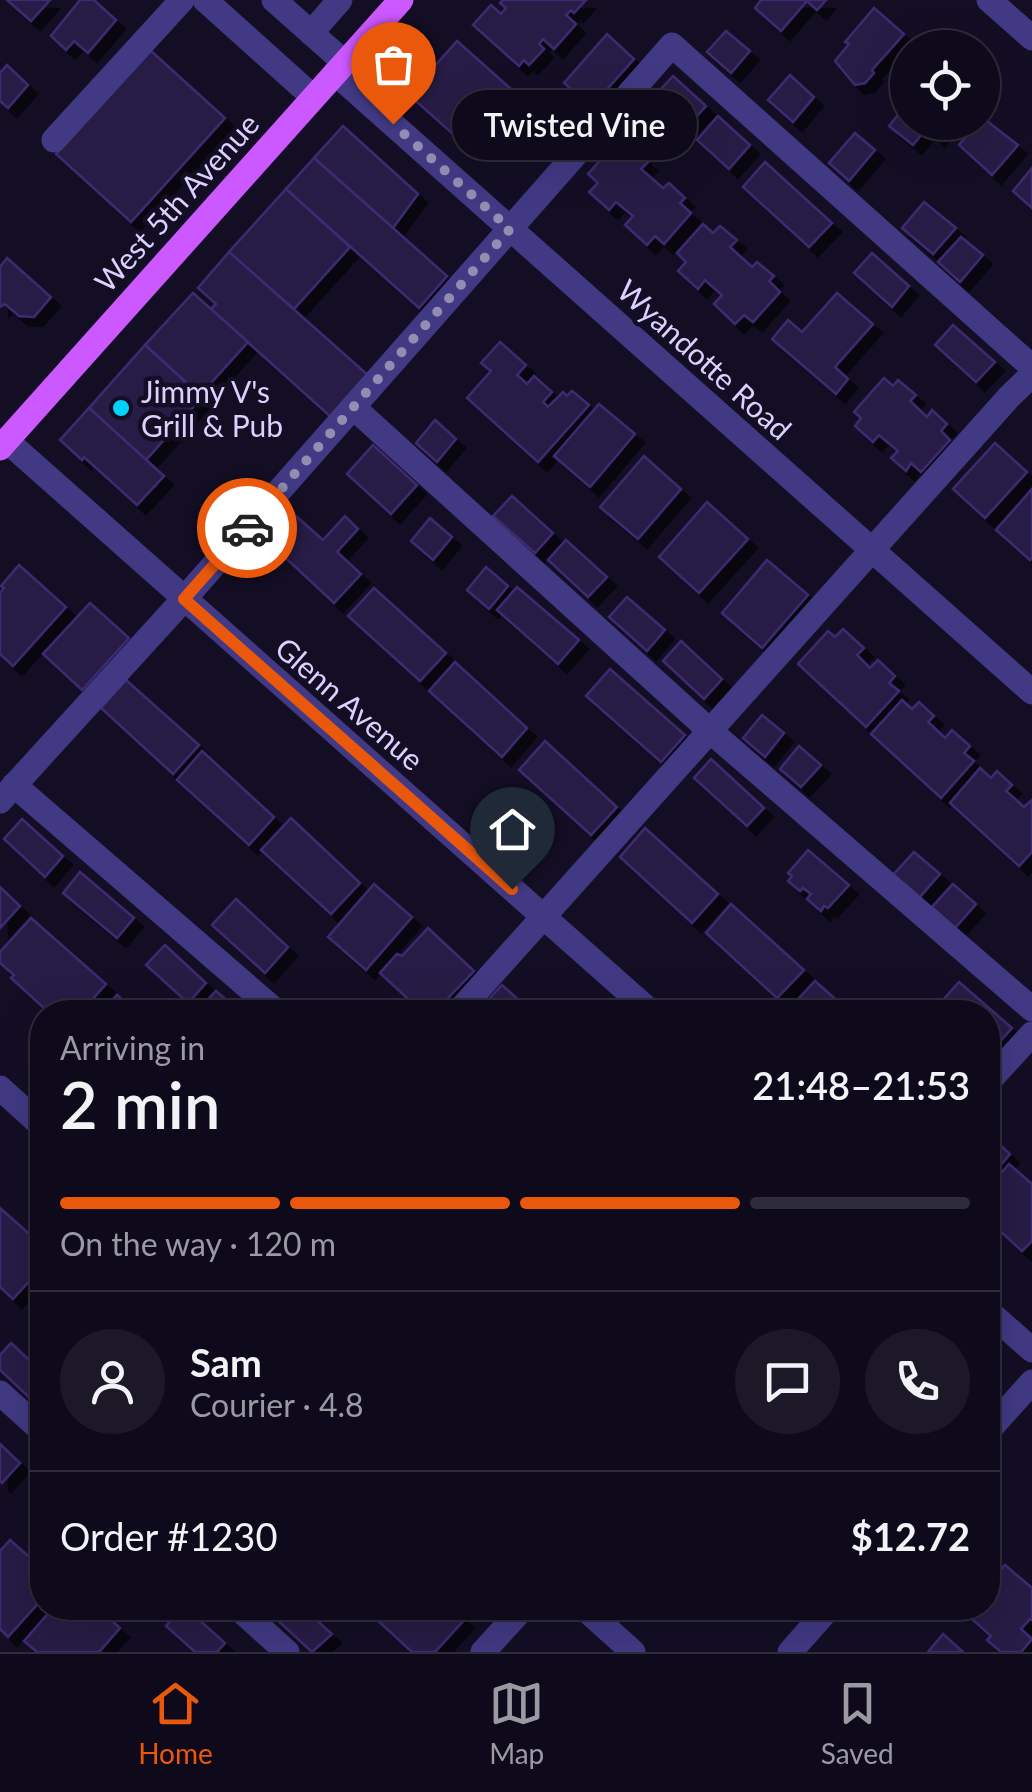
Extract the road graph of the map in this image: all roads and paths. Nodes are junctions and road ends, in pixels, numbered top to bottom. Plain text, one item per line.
1 (182, 0) edge
2 (205, 0) edge
3 (340, 0) edge
4 (401, 0) edge
5 (989, 0) edge
6 (282, 6) edge
7 (311, 33) junction
8 (1032, 38) edge
9 (257, 47) junction
10 (340, 68) junction
11 (314, 97) junction
12 (54, 140) dead end
13 (510, 229) junction
14 (1032, 367) edge
15 (1032, 375) edge
16 (353, 408) junction
17 (2, 445) edge
18 (872, 551) junction
19 (184, 599) junction
20 (1032, 692) edge
21 (709, 730) junction
22 (7, 793) edge
23 (542, 916) junction
24 (263, 1000) edge
25 (468, 1000) edge
26 (638, 1000) edge
27 (1032, 1009) edge
28 (1032, 1034) edge
29 (1000, 1069) edge
30 (0, 1088) edge
31 (30, 1115) edge
32 (1000, 1322) edge
33 (1032, 1350) edge
34 (1032, 1382) edge
35 (0, 1392) edge
36 (1000, 1418) edge
37 (30, 1420) edge
38 (252, 1620) edge
39 (512, 1620) edge
40 (597, 1620) edge
41 (818, 1620) edge
42 (288, 1652) edge
43 (483, 1652) edge
44 (633, 1652) edge
45 (790, 1652) edge

1 - 12 street
2 - 9 street
3 - 7 street
4 - 10 main road, West 5th Avenue
5 - 8 street
6 - 7 street, Wyandotte Road
6 - 9 street
7 - 10 street, Wyandotte Road
9 - 11 street
10 - 11 main road, West 5th Avenue
10 - 13 street, Wyandotte Road
11 - 17 main road, West 5th Avenue
13 - 14 street
13 - 16 street
13 - 18 street, Wyandotte Road
15 - 18 street
16 - 19 street
16 - 21 street
17 - 19 street, Glenn Avenue
18 - 20 street, Wyandotte Road
18 - 21 street
19 - 22 street
19 - 23 street, Glenn Avenue
21 - 23 street
21 - 27 street
22 - 24 street
23 - 25 street
23 - 26 street, Glenn Avenue
28 - 29 street
30 - 31 street
32 - 33 street
34 - 36 street
35 - 37 street
38 - 42 street
39 - 43 street
40 - 44 street
41 - 45 street

